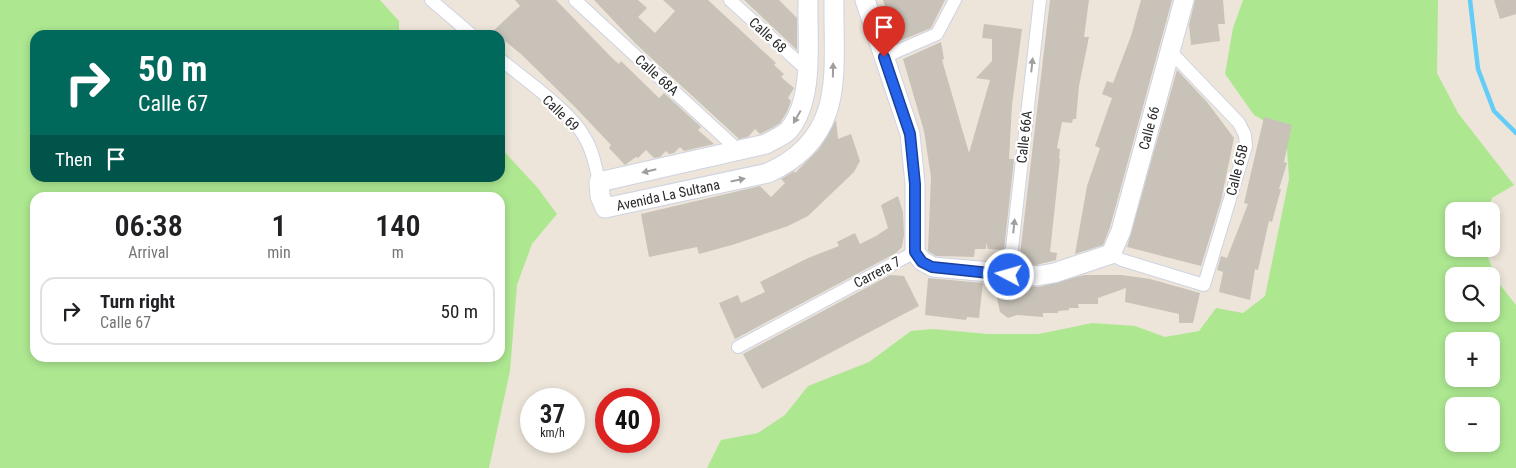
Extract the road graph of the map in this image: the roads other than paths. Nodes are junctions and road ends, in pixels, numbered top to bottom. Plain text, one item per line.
1 (431, 0) edge
2 (574, 0) edge
3 (730, 0) edge
4 (808, 0) edge
5 (834, 0) edge
6 (865, 0) edge
7 (955, 0) edge
8 (1040, 0) edge
9 (1184, 0) edge
10 (466, 30) edge
11 (1169, 50) junction
12 (884, 57) junction
13 (505, 63) edge
14 (806, 70) junction
15 (740, 151) junction
16 (599, 182) junction
17 (915, 252) junction
18 (1111, 254) junction
19 (1009, 275) junction
20 (738, 346) dead end

1 - 10 street
2 - 15 street, Calle 68A
3 - 14 street, Calle 68
4 - 14 street, Avenida La Sultana
16 -> 5 street, Avenida La Sultana
6 - 12 street
7 - 12 street
19 -> 8 street, Calle 66A
9 - 11 street, Calle 66
11 - 18 street, Calle 66
11 - 18 street, Calle 65B
12 - 17 street
13 - 16 street, Calle 69
14 -> 15 street, Avenida La Sultana
15 -> 16 street, Avenida La Sultana
17 - 19 street, Carrera 7
17 - 20 street, Carrera 7
18 - 19 street, Carrera 7

